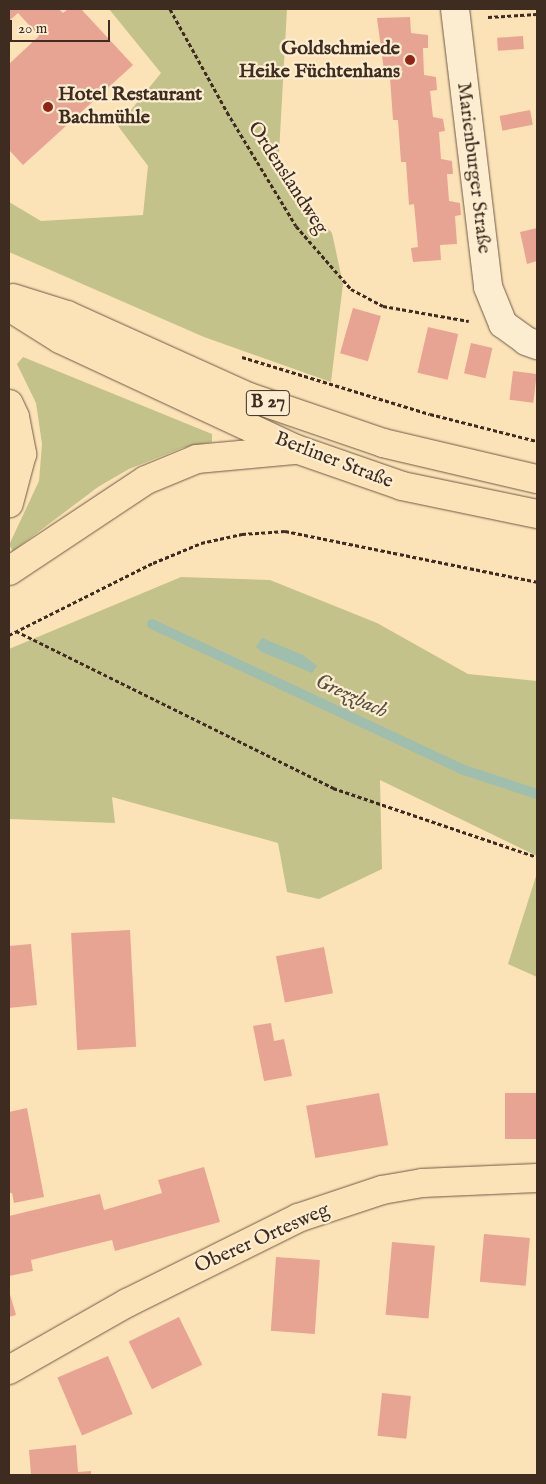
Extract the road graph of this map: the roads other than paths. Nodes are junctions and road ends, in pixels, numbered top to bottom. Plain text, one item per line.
1 (455, 14) edge
2 (9, 296) edge
3 (9, 307) edge
4 (537, 345) edge
5 (9, 404) edge
6 (296, 450) junction
7 (537, 479) edge
8 (9, 504) edge
9 (537, 514) edge
10 (9, 571) edge
11 (537, 1178) edge
12 (15, 1363) edge

1 - 4 street, Marienburger Straße
2 - 7 main road, Berliner Straße / B 27
3 - 6 main road, Berliner Straße / B 27
5 - 8 main road
6 - 9 main road, Berliner Straße / B 27
6 - 10 main road
11 - 12 main road, Oberer Ortesweg

